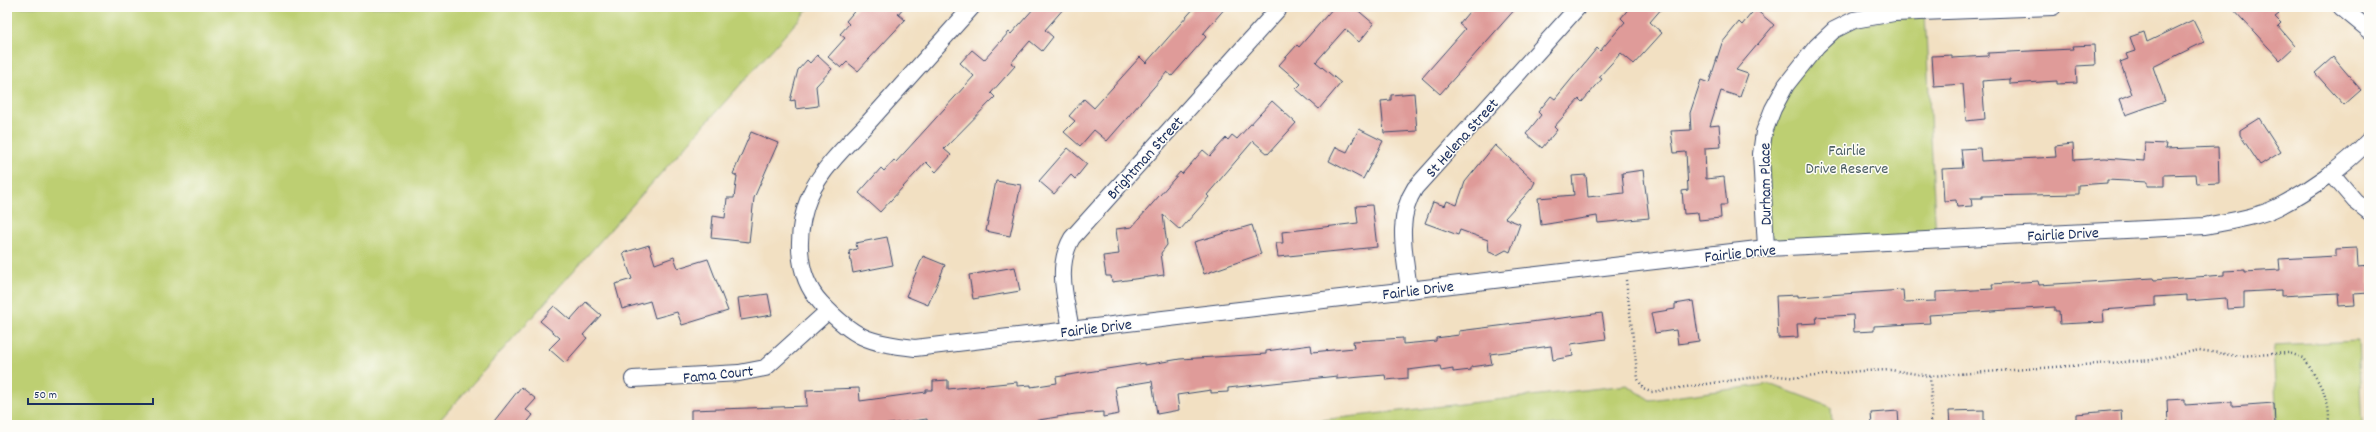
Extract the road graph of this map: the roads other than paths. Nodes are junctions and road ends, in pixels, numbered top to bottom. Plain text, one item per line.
1 (972, 7) edge
2 (1280, 7) edge
3 (1578, 7) edge
4 (2053, 7) edge
5 (2340, 7) edge
6 (1934, 9) edge
7 (1899, 10) edge
8 (2369, 30) edge
9 (2369, 140) edge
10 (2331, 172) junction
11 (2369, 212) edge
12 (1766, 248) junction
13 (1408, 290) junction
14 (828, 310) junction
15 (1071, 330) junction
16 (633, 379) dead end

1 - 14 street, Fairlie Drive
2 - 15 street, Brightman Street
3 - 13 street, St Helena Street
4 - 6 street, Durham Place
5 - 8 street
6 - 7 street, Durham Place
7 - 12 street, Durham Place
9 - 10 street, Fairlie Drive
10 - 11 street
10 - 12 street, Fairlie Drive
12 - 13 street, Fairlie Drive
13 - 15 street, Fairlie Drive
14 - 15 street, Fairlie Drive
14 - 16 street, Fama Court

